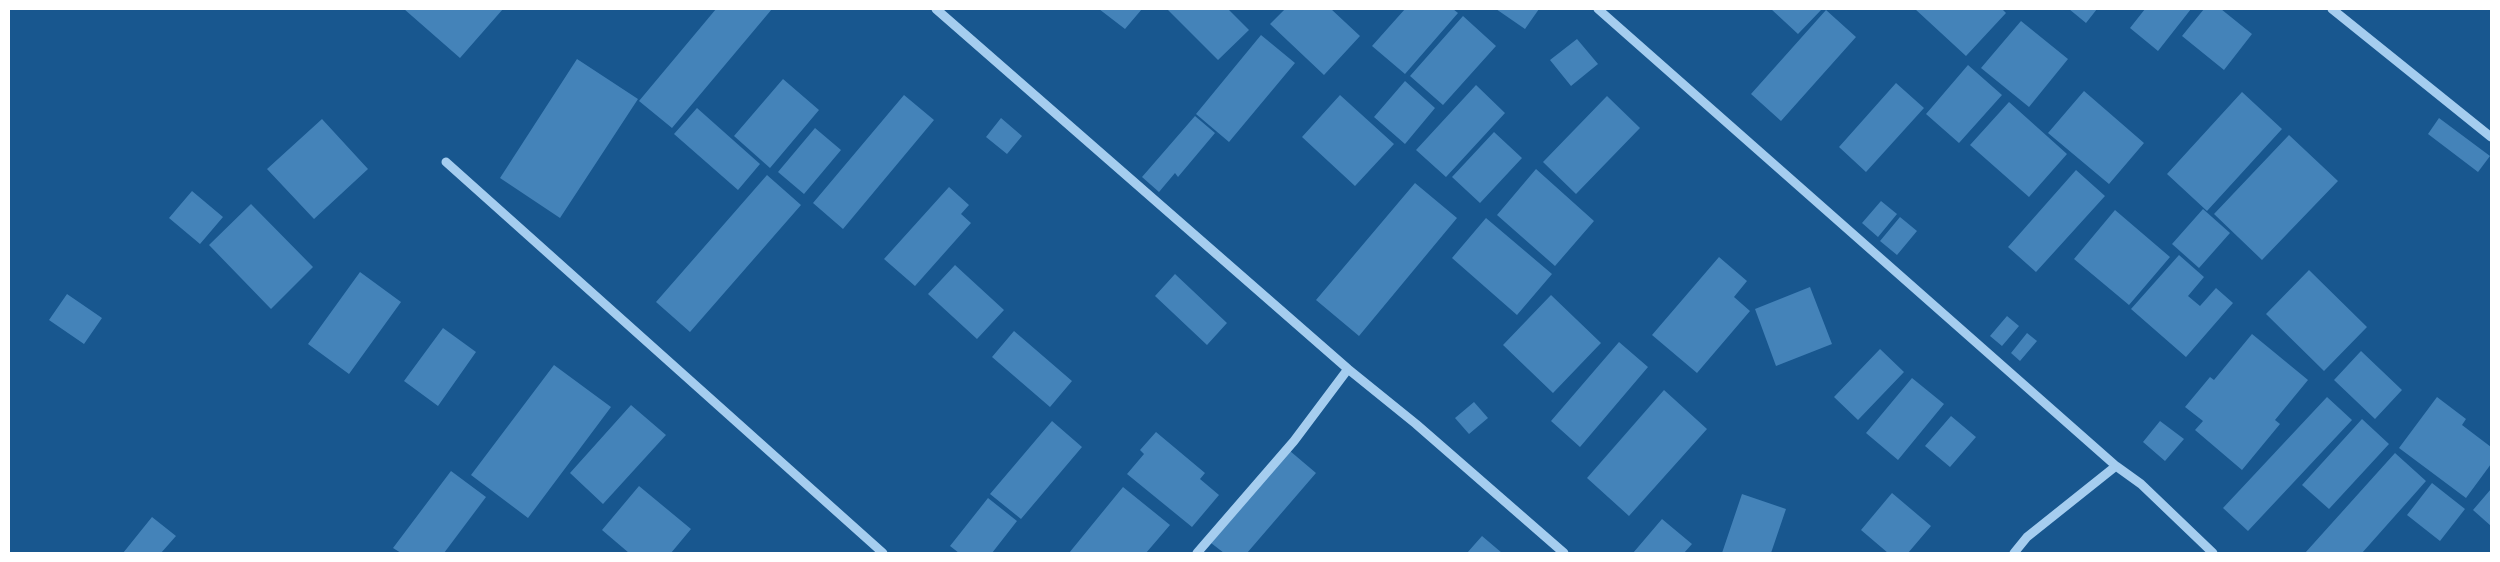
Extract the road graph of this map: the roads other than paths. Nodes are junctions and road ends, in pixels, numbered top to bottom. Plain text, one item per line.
1 (936, 9) edge
2 (1598, 9) edge
3 (2332, 9) edge
4 (2491, 137) edge
5 (446, 162) dead end
6 (1348, 369) junction
7 (2116, 466) junction
8 (883, 553) edge
9 (1197, 553) edge
10 (1564, 553) edge
11 (2014, 553) edge
12 (2213, 553) edge

1 - 6 street
2 - 7 street
3 - 4 street
5 - 8 street
6 - 9 street
6 - 10 street
7 - 11 street
7 - 12 street

